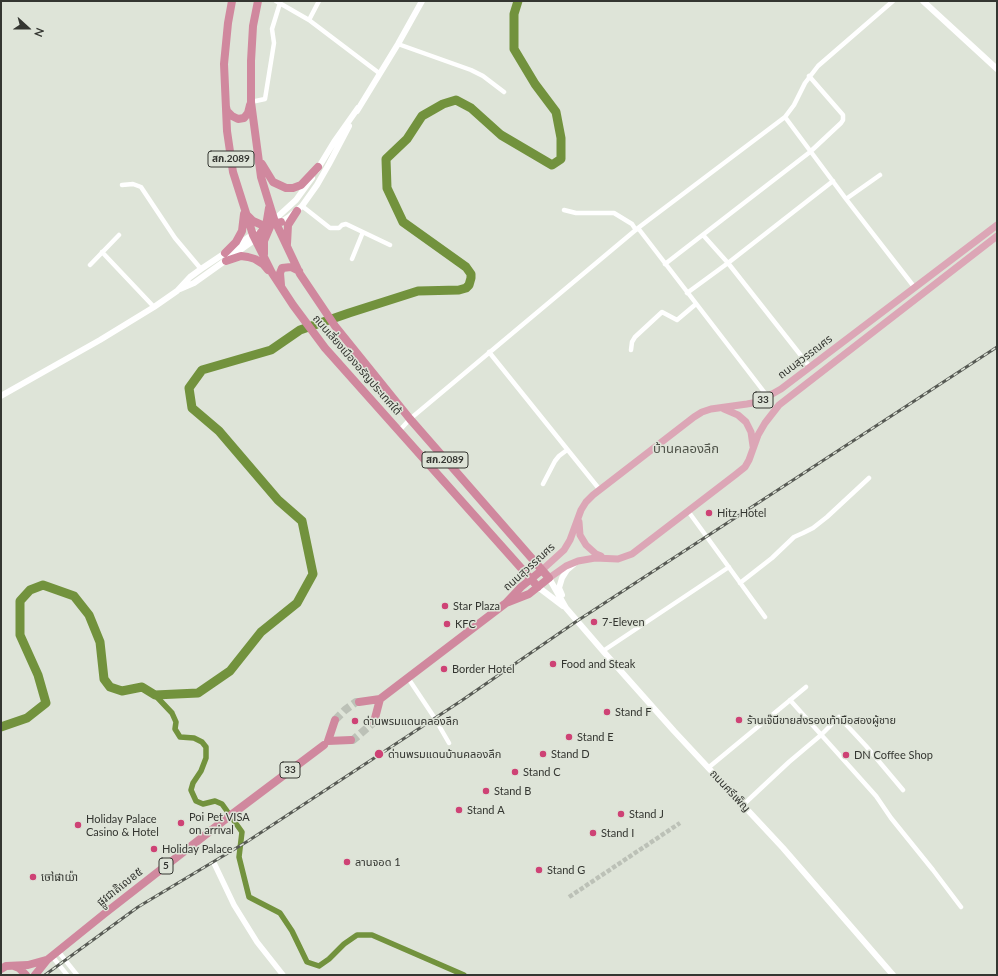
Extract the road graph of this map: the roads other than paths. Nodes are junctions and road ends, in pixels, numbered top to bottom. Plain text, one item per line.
1 (232, 1) edge
2 (258, 1) edge
3 (319, 1) edge
4 (422, 1) edge
5 (893, 1) edge
6 (923, 1) edge
7 (278, 2) edge
8 (309, 20) junction
9 (398, 44) junction
10 (997, 69) edge
11 (379, 73) junction
12 (809, 76) junction
13 (504, 92) dead end
14 (225, 102) junction
15 (251, 102) junction
16 (358, 108) junction
17 (786, 117) junction
18 (258, 152) junction
19 (810, 152) junction
20 (318, 167) junction
21 (880, 175) dead end
22 (833, 181) junction
23 (122, 185) dead end
24 (846, 200) junction
25 (299, 208) junction
26 (564, 210) dead end
27 (245, 211) junction
28 (997, 225) edge
29 (268, 228) junction
30 (637, 229) junction
31 (363, 232) junction
32 (119, 235) dead end
33 (703, 235) junction
34 (997, 236) edge
35 (390, 244) dead end
36 (287, 247) junction
37 (102, 252) junction
38 (226, 257) junction
39 (264, 257) junction
40 (352, 259) dead end
41 (728, 263) junction
42 (665, 264) junction
43 (90, 265) dead end
44 (201, 269) junction
45 (299, 271) junction
46 (272, 273) junction
47 (915, 288) junction
48 (282, 290) junction
49 (177, 291) junction
50 (687, 292) junction
51 (696, 304) junction
52 (154, 307) junction
53 (631, 350) dead end
54 (489, 352) junction
55 (810, 367) junction
56 (1, 396) edge
57 (768, 397) junction
58 (715, 408) junction
59 (410, 419) junction
60 (399, 431) junction
61 (567, 450) junction
62 (753, 450) junction
63 (869, 478) dead end
64 (543, 484) dead end
65 (600, 490) junction
66 (688, 512) junction
67 (579, 517) junction
68 (605, 558) junction
69 (578, 561) junction
70 (729, 568) junction
71 (542, 570) junction
72 (549, 578) junction
73 (531, 579) junction
74 (740, 583) junction
75 (538, 587) junction
76 (506, 603) junction
77 (566, 608) junction
78 (765, 617) dead end
79 (603, 651) junction
80 (408, 678) junction
81 (806, 687) dead end
82 (380, 699) junction
83 (790, 700) junction
84 (359, 702) tunnel mouth
85 (335, 720) tunnel mouth
86 (374, 722) tunnel mouth
87 (821, 735) junction
88 (351, 740) tunnel mouth
89 (448, 743) dead end
90 (324, 744) dead end
91 (708, 768) junction
92 (903, 790) dead end
93 (743, 805) junction
94 (227, 818) joint
95 (214, 863) dead end
96 (961, 907) dead end
97 (53, 956) junction
98 (13, 966) junction
99 (1, 969) edge
100 (26, 975) edge
101 (35, 975) edge
102 (68, 975) edge
103 (77, 975) edge
104 (283, 975) edge
105 (893, 975) edge

1 - 14 highway, ถนนเลี่ยงเมืองอรัญประเทศใต้ / สก.2089
2 - 15 highway, ถนนเลี่ยงเมืองอรัญประเทศใต้ / สก.2089
3 - 8 street
4 - 9 main road
5 - 12 street
6 - 10 main road
7 - 8 street
7 - 15 street
8 - 11 street
9 - 11 main road
9 - 13 street
11 - 16 main road
12 - 17 street
12 - 19 street
14 - 15 highway
14 - 27 highway, ถนนเลี่ยงเมืองอรัญประเทศใต้ / สก.2089
15 - 18 highway, ถนนเลี่ยงเมืองอรัญประเทศใต้ / สก.2089
16 - 20 main road
16 - 25 main road
17 - 19 street
17 - 30 street
18 - 20 highway
18 - 29 highway, ถนนเลี่ยงเมืองอรัญประเทศใต้ / สก.2089
19 - 22 street
19 - 33 street
20 - 29 main road
21 - 24 street
22 - 24 street
22 - 41 street
23 - 44 street
24 - 47 street
25 - 29 main road
25 - 31 street
25 - 36 highway
26 - 30 street
27 - 29 highway, ถนนเลี่ยงเมืองอรัญประเทศใต้ / สก.2089
27 - 29 highway
27 - 38 highway
28 - 47 main road, ถนนสุวรรณศร / 33
29 - 36 highway, ถนนเลี่ยงเมืองอรัญประเทศใต้ / สก.2089
29 - 38 main road
29 - 39 highway, ถนนเลี่ยงเมืองอรัญประเทศใต้ / สก.2089
29 - 39 highway
30 - 42 street
30 - 54 street
31 - 35 street
31 - 40 street
32 - 37 street
33 - 41 street
33 - 42 street
34 - 62 main road, ถนนสุวรรณศร / 33
36 - 45 highway, ถนนเลี่ยงเมืองอรัญประเทศใต้ / สก.2089
37 - 43 street
37 - 52 street
38 - 44 main road
38 - 46 highway
38 - 49 main road
39 - 46 highway, ถนนเลี่ยงเมืองอรัญประเทศใต้ / สก.2089
41 - 50 street
41 - 55 street
42 - 50 street
44 - 49 main road
45 - 48 highway
45 - 59 highway, ถนนเลี่ยงเมืองอรัญประเทศใต้ / สก.2089
46 - 48 highway, ถนนเลี่ยงเมืองอรัญประเทศใต้ / สก.2089
47 - 55 main road, ถนนสุวรรณศร / 33
48 - 60 highway, ถนนเลี่ยงเมืองอรัญประเทศใต้ / สก.2089
49 - 52 main road
50 - 51 street
51 - 53 street
51 - 57 street
52 - 56 main road
54 - 59 street
54 - 61 street
55 - 57 main road, ถนนสุวรรณศร / 33
57 - 58 main road, ถนนสุวรรณศร / 33
58 - 62 main road
58 - 65 main road, ถนนสุวรรณศร / 33
59 - 60 street
59 - 71 highway, ถนนเลี่ยงเมืองอรัญประเทศใต้ / สก.2089
60 - 73 highway, ถนนเลี่ยงเมืองอรัญประเทศใต้ / สก.2089
61 - 64 street
61 - 65 street
62 - 66 main road, ถนนสุวรรณศร / 33
63 - 74 street
65 - 67 main road, ถนนสุวรรณศร / 33
66 - 68 main road, ถนนสุวรรณศร / 33
66 - 70 street
67 - 68 main road
67 - 71 main road, ถนนสุวรรณศร / 33
68 - 69 main road, ถนนสุวรรณศร / 33
69 - 72 main road, ถนนสุวรรณศร / 33
69 - 77 main road
70 - 74 street
70 - 79 street
71 - 72 highway, ถนนเลี่ยงเมืองอรัญประเทศใต้ / สก.2089
71 - 73 highway, ถนนสุวรรณศร / 33
72 - 75 highway, ถนนสุวรรณศร / 33
72 - 77 main road, ถนนศรีเพ็ญ
73 - 75 highway, ถนนเลี่ยงเมืองอรัญประเทศใต้ / สก.2089
73 - 76 highway, ถนนสุวรรณศร / 33
74 - 78 street
75 - 76 highway, ถนนสุวรรณศร / 33
75 - 77 main road, ถนนศรีเพ็ญ
76 - 80 highway, ถนนสุวรรณศร
77 - 79 main road, ถนนศรีเพ็ญ
79 - 91 main road, ถนนศรีเพ็ญ
80 - 82 highway, ถนนสุวรรณศร
80 - 89 street
81 - 83 street
82 - 84 highway, ถนนสุวรรณศร
82 - 86 highway
83 - 87 street
83 - 91 street
85 - 88 highway
87 - 92 street
87 - 93 street
87 - 96 street
90 - 94 highway, ផ្លូវជាតិលេខ៥ / 33
91 - 93 main road, ถนนศรีเพ็ญ
93 - 105 main road, ถนนศรีเพ็ญ
94 - 97 highway, ផ្លូវជាតិលេខ៥ / 5
95 - 104 street
97 - 98 highway, ផ្លូវជាតិលេខ៥ / 5
97 - 101 highway, ផ្លូវជាតិលេខ៥ / 5
97 - 102 street
97 - 103 street
98 - 99 highway, ផ្លូវជាតិលេខ៥ / 5
98 - 100 highway

